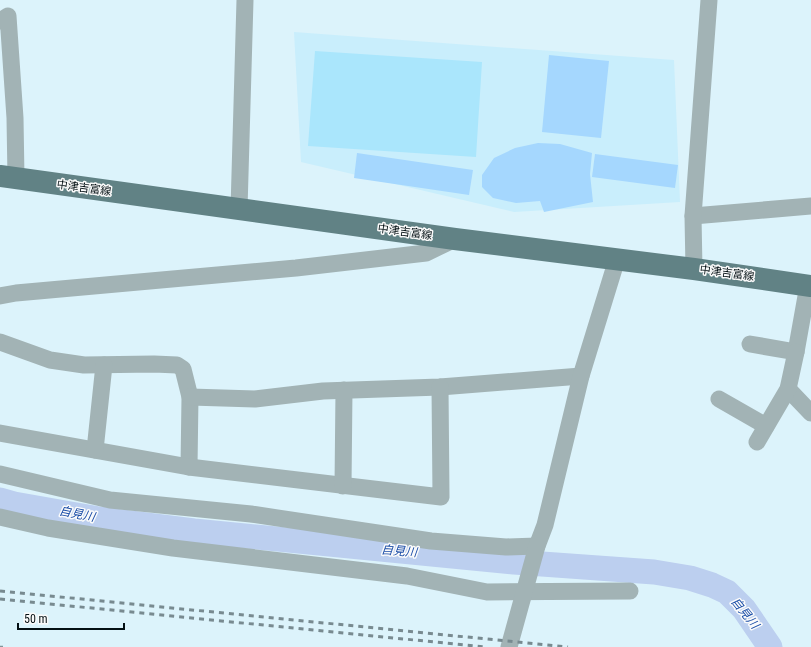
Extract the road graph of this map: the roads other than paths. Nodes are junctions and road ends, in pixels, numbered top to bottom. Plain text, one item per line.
1 (246, 0) edge
2 (708, 0) edge
3 (0, 21) edge
4 (8, 177) edge
5 (811, 206) edge
6 (239, 209) junction
7 (693, 216) junction
8 (455, 239) junction
9 (617, 259) junction
10 (694, 268) junction
11 (809, 286) edge
12 (0, 296) edge
13 (0, 342) edge
14 (750, 344) dead end
15 (796, 352) junction
16 (104, 365) junction
17 (581, 376) junction
18 (440, 387) junction
19 (788, 389) junction
20 (344, 390) junction
21 (190, 397) junction
22 (719, 399) dead end
23 (811, 413) edge
24 (766, 426) junction
25 (0, 433) edge
26 (756, 442) dead end
27 (95, 450) junction
28 (189, 467) junction
29 (0, 474) edge
30 (343, 486) junction
31 (0, 517) edge
32 (537, 546) junction
33 (525, 589) junction
34 (630, 591) dead end
35 (509, 647) edge

1 - 6 street
2 - 7 street
3 - 4 street
4 - 6 main road, 中津吉富線
5 - 7 street
6 - 8 main road, 中津吉富線
7 - 10 street
8 - 9 main road, 中津吉富線
8 - 12 street
9 - 10 main road, 中津吉富線
9 - 17 street
10 - 11 main road, 中津吉富線
11 - 15 street
13 - 16 street
14 - 15 street
15 - 19 street
16 - 21 street
16 - 27 street
17 - 18 street
17 - 32 street
18 - 20 street
18 - 30 street
19 - 23 street
19 - 24 street
20 - 21 street
20 - 30 street
21 - 28 street
22 - 24 street
24 - 26 street
25 - 27 street
27 - 28 street
28 - 30 street
29 - 32 street
31 - 33 street
32 - 33 street
33 - 34 street
33 - 35 street

